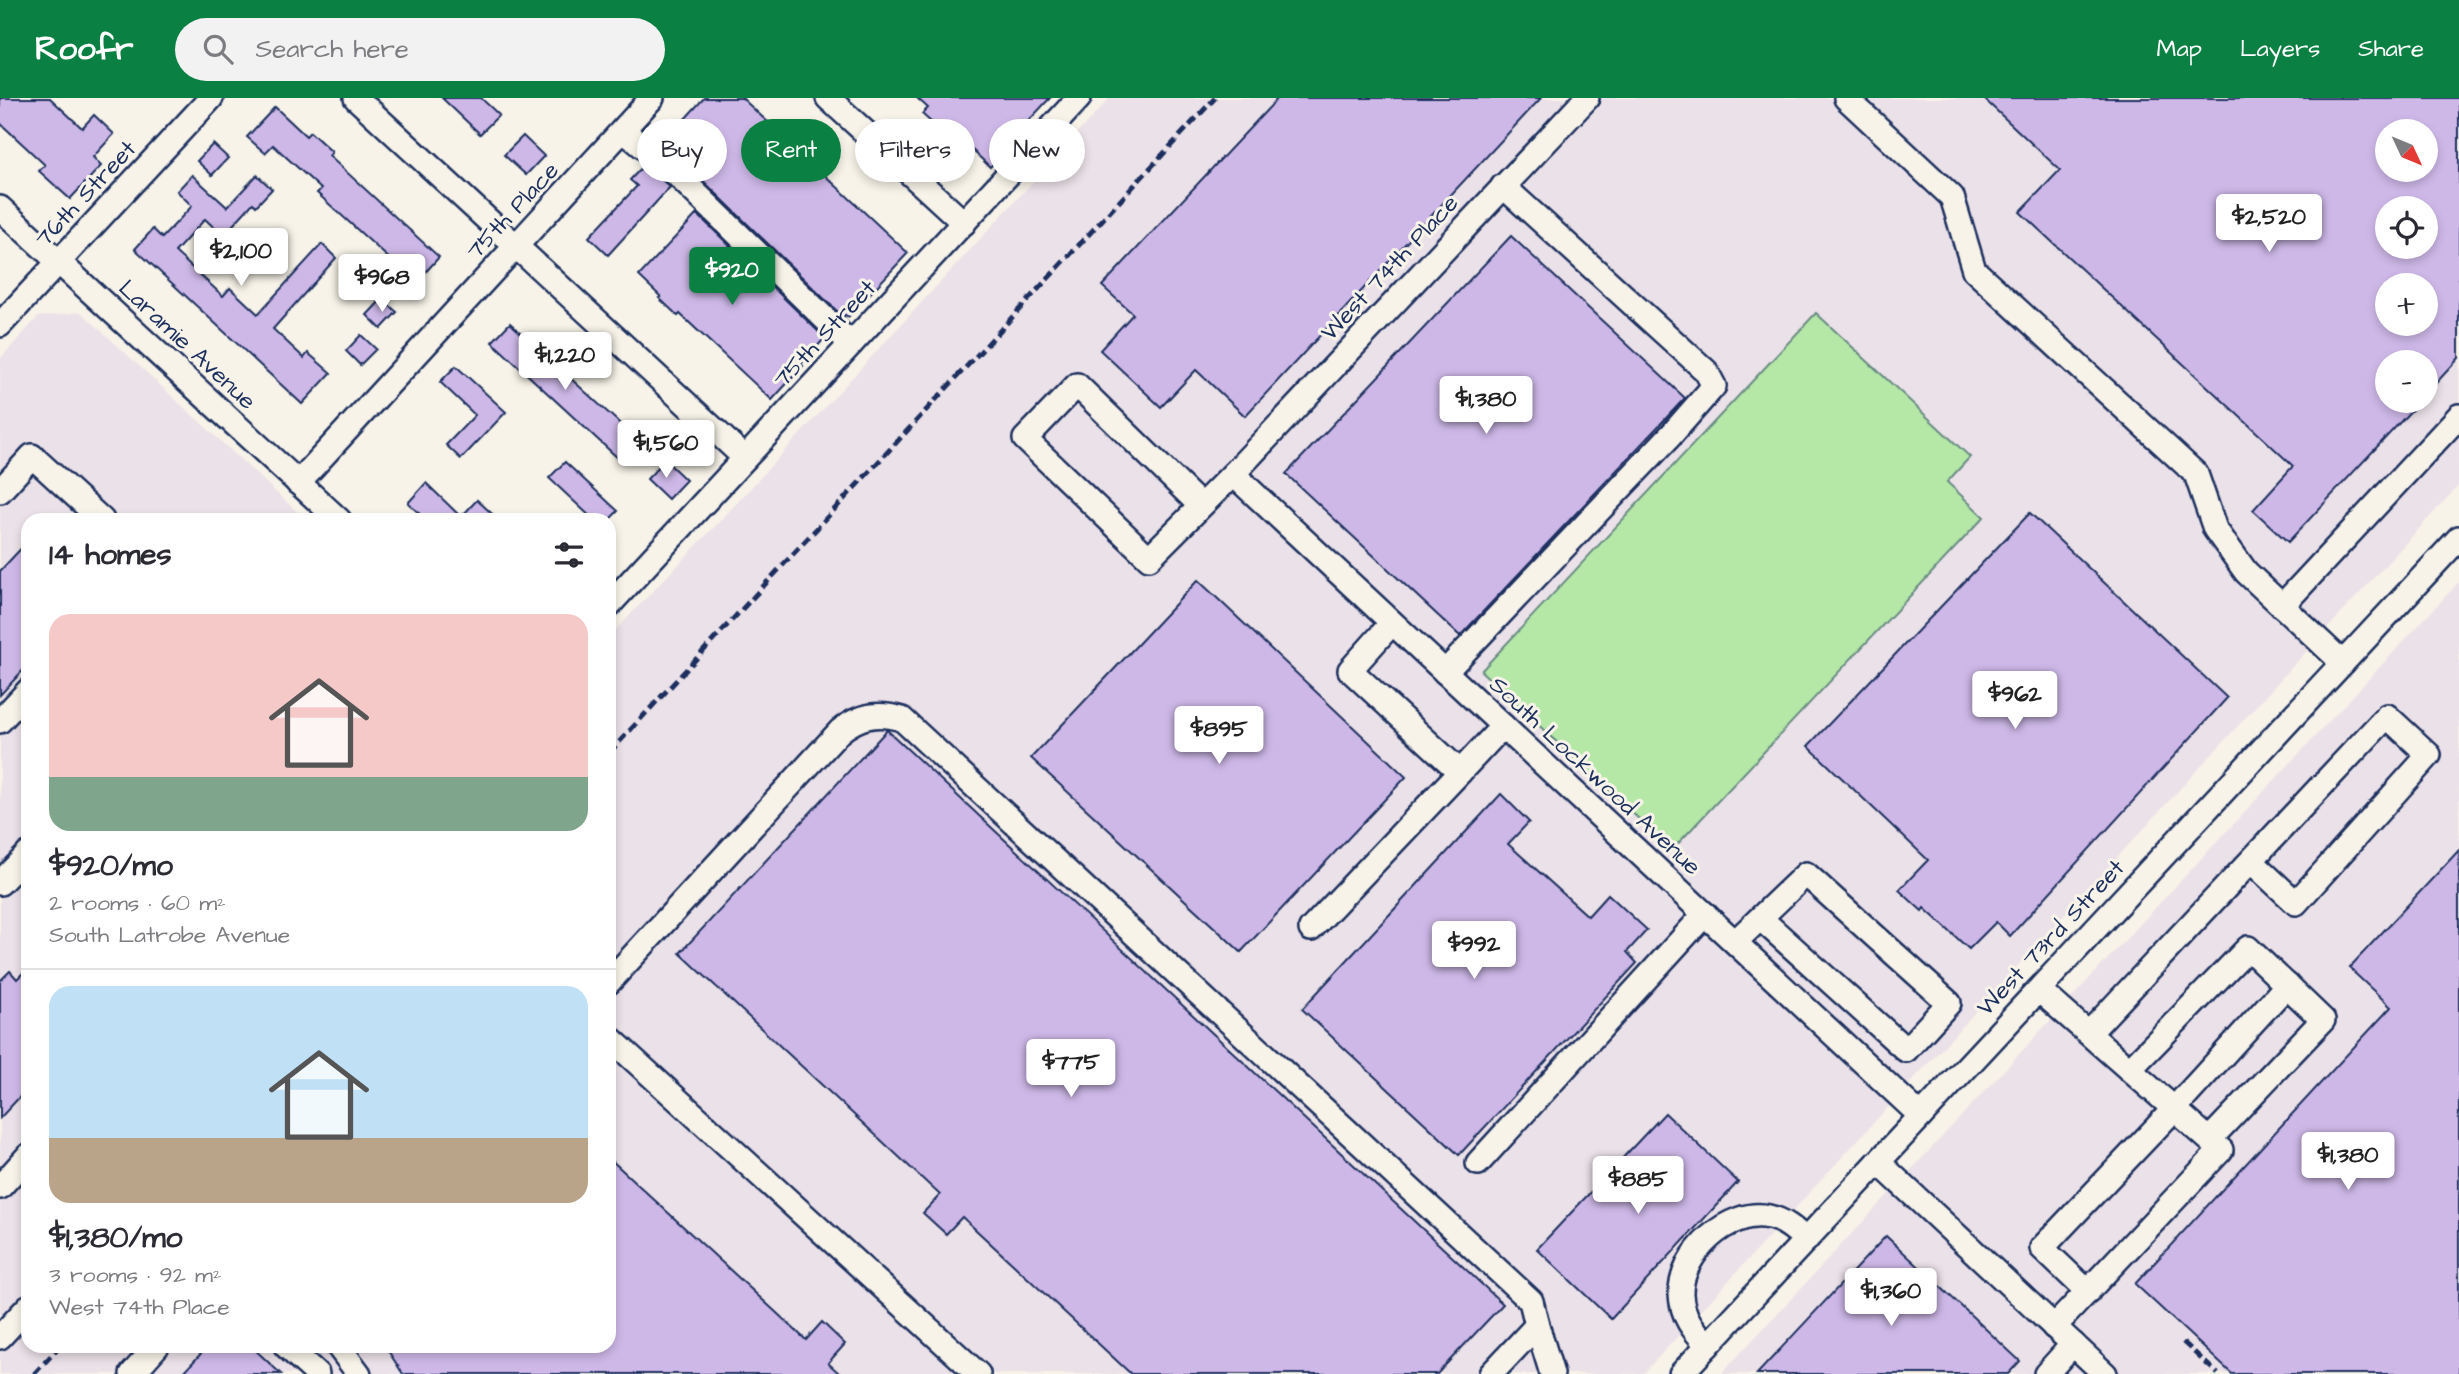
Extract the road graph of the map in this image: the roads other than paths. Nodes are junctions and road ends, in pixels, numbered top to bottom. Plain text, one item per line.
1 (211, 98) edge
2 (356, 98) edge
3 (652, 98) edge
4 (828, 98) edge
5 (1587, 98) edge
6 (1846, 98) edge
7 (1071, 101) edge
8 (623, 130) junction
9 (1503, 186) junction
10 (0, 208) edge
11 (964, 223) junction
12 (516, 246) junction
13 (59, 262) junction
14 (0, 325) edge
15 (851, 344) junction
16 (2459, 416) edge
17 (746, 458) junction
18 (1233, 474) junction
19 (298, 483) junction
20 (0, 491) edge
21 (1201, 506) junction
22 (94, 513) edge
23 (331, 513) edge
24 (2459, 538) edge
25 (616, 597) edge
26 (2282, 606) junction
27 (1392, 623) junction
28 (2343, 663) junction
29 (1445, 672) junction
30 (21, 698) edge
31 (0, 721) edge
32 (1503, 726) junction
33 (1460, 772) junction
34 (21, 861) edge
35 (2251, 861) junction
36 (0, 883) edge
37 (1705, 914) junction
38 (1760, 919) junction
39 (1311, 929) dead end
40 (1735, 942) junction
41 (616, 974) edge
42 (2287, 985) junction
43 (2039, 990) junction
44 (2089, 1033) junction
45 (616, 1043) edge
46 (2130, 1069) junction
47 (2175, 1108) junction
48 (1921, 1116) junction
49 (2210, 1139) junction
50 (1878, 1162) junction
51 (1478, 1163) dead end
52 (21, 1164) edge
53 (0, 1187) edge
54 (1806, 1240) junction
55 (2088, 1292) junction
56 (21, 1314) edge
57 (1537, 1325) junction
58 (2054, 1327) junction
59 (0, 1337) edge
60 (2073, 1344) junction
61 (1708, 1345) junction
62 (151, 1353) edge
63 (294, 1353) edge
64 (343, 1353) edge
65 (1685, 1373) edge
66 (2101, 1373) edge
67 (131, 1374) edge
68 (317, 1374) edge
69 (359, 1374) edge
70 (978, 1374) edge
71 (1492, 1374) edge
72 (1552, 1374) edge
73 (2046, 1374) edge

1 - 13 street, 76th Street
2 - 12 street
3 - 8 street, 75th Place
4 - 11 street
5 - 9 street, West 74th Place
6 - 26 street
7 - 11 street, 75th Street
8 - 12 street, 75th Place
8 - 15 street
9 - 18 street, West 74th Place
9 - 29 street
10 - 13 street, Laramie Avenue
11 - 15 street, 75th Street
12 - 17 street
12 - 19 street, 75th Place
13 - 14 street, 76th Street
13 - 19 street, Laramie Avenue
15 - 17 street, 75th Street
16 - 26 street
17 - 25 street, 75th Street
18 - 21 street, West 74th Place
18 - 27 street, South Lockwood Avenue
19 - 23 street, Laramie Avenue
20 - 22 street
21 - 21 street, West 74th Place
24 - 28 street, West 73rd Street
26 - 28 street
27 - 29 street, South Lockwood Avenue
27 - 33 street
28 - 43 street, West 73rd Street
29 - 32 street, South Lockwood Avenue
30 - 31 street
32 - 33 street
32 - 37 street, South Lockwood Avenue
33 - 39 street
34 - 36 street
35 - 35 street
35 - 44 street
37 - 40 street, South Lockwood Avenue
37 - 51 street
38 - 38 street
38 - 40 street
40 - 48 street, South Lockwood Avenue
41 - 57 street
42 - 46 street
42 - 47 street
42 - 49 street
43 - 44 street
43 - 48 street, West 73rd Street
44 - 46 street
45 - 70 street
46 - 47 street
47 - 49 street
47 - 55 street
48 - 50 street, West 73rd Street
49 - 55 street
50 - 54 street, West 73rd Street
50 - 58 street
52 - 53 street
54 - 61 street, West 73rd Street
54 - 61 street
55 - 58 street
56 - 59 street
57 - 71 street
57 - 72 street
58 - 60 street
60 - 66 street
60 - 73 street
61 - 65 street, West 73rd Street
62 - 67 street
63 - 68 street
64 - 69 street

